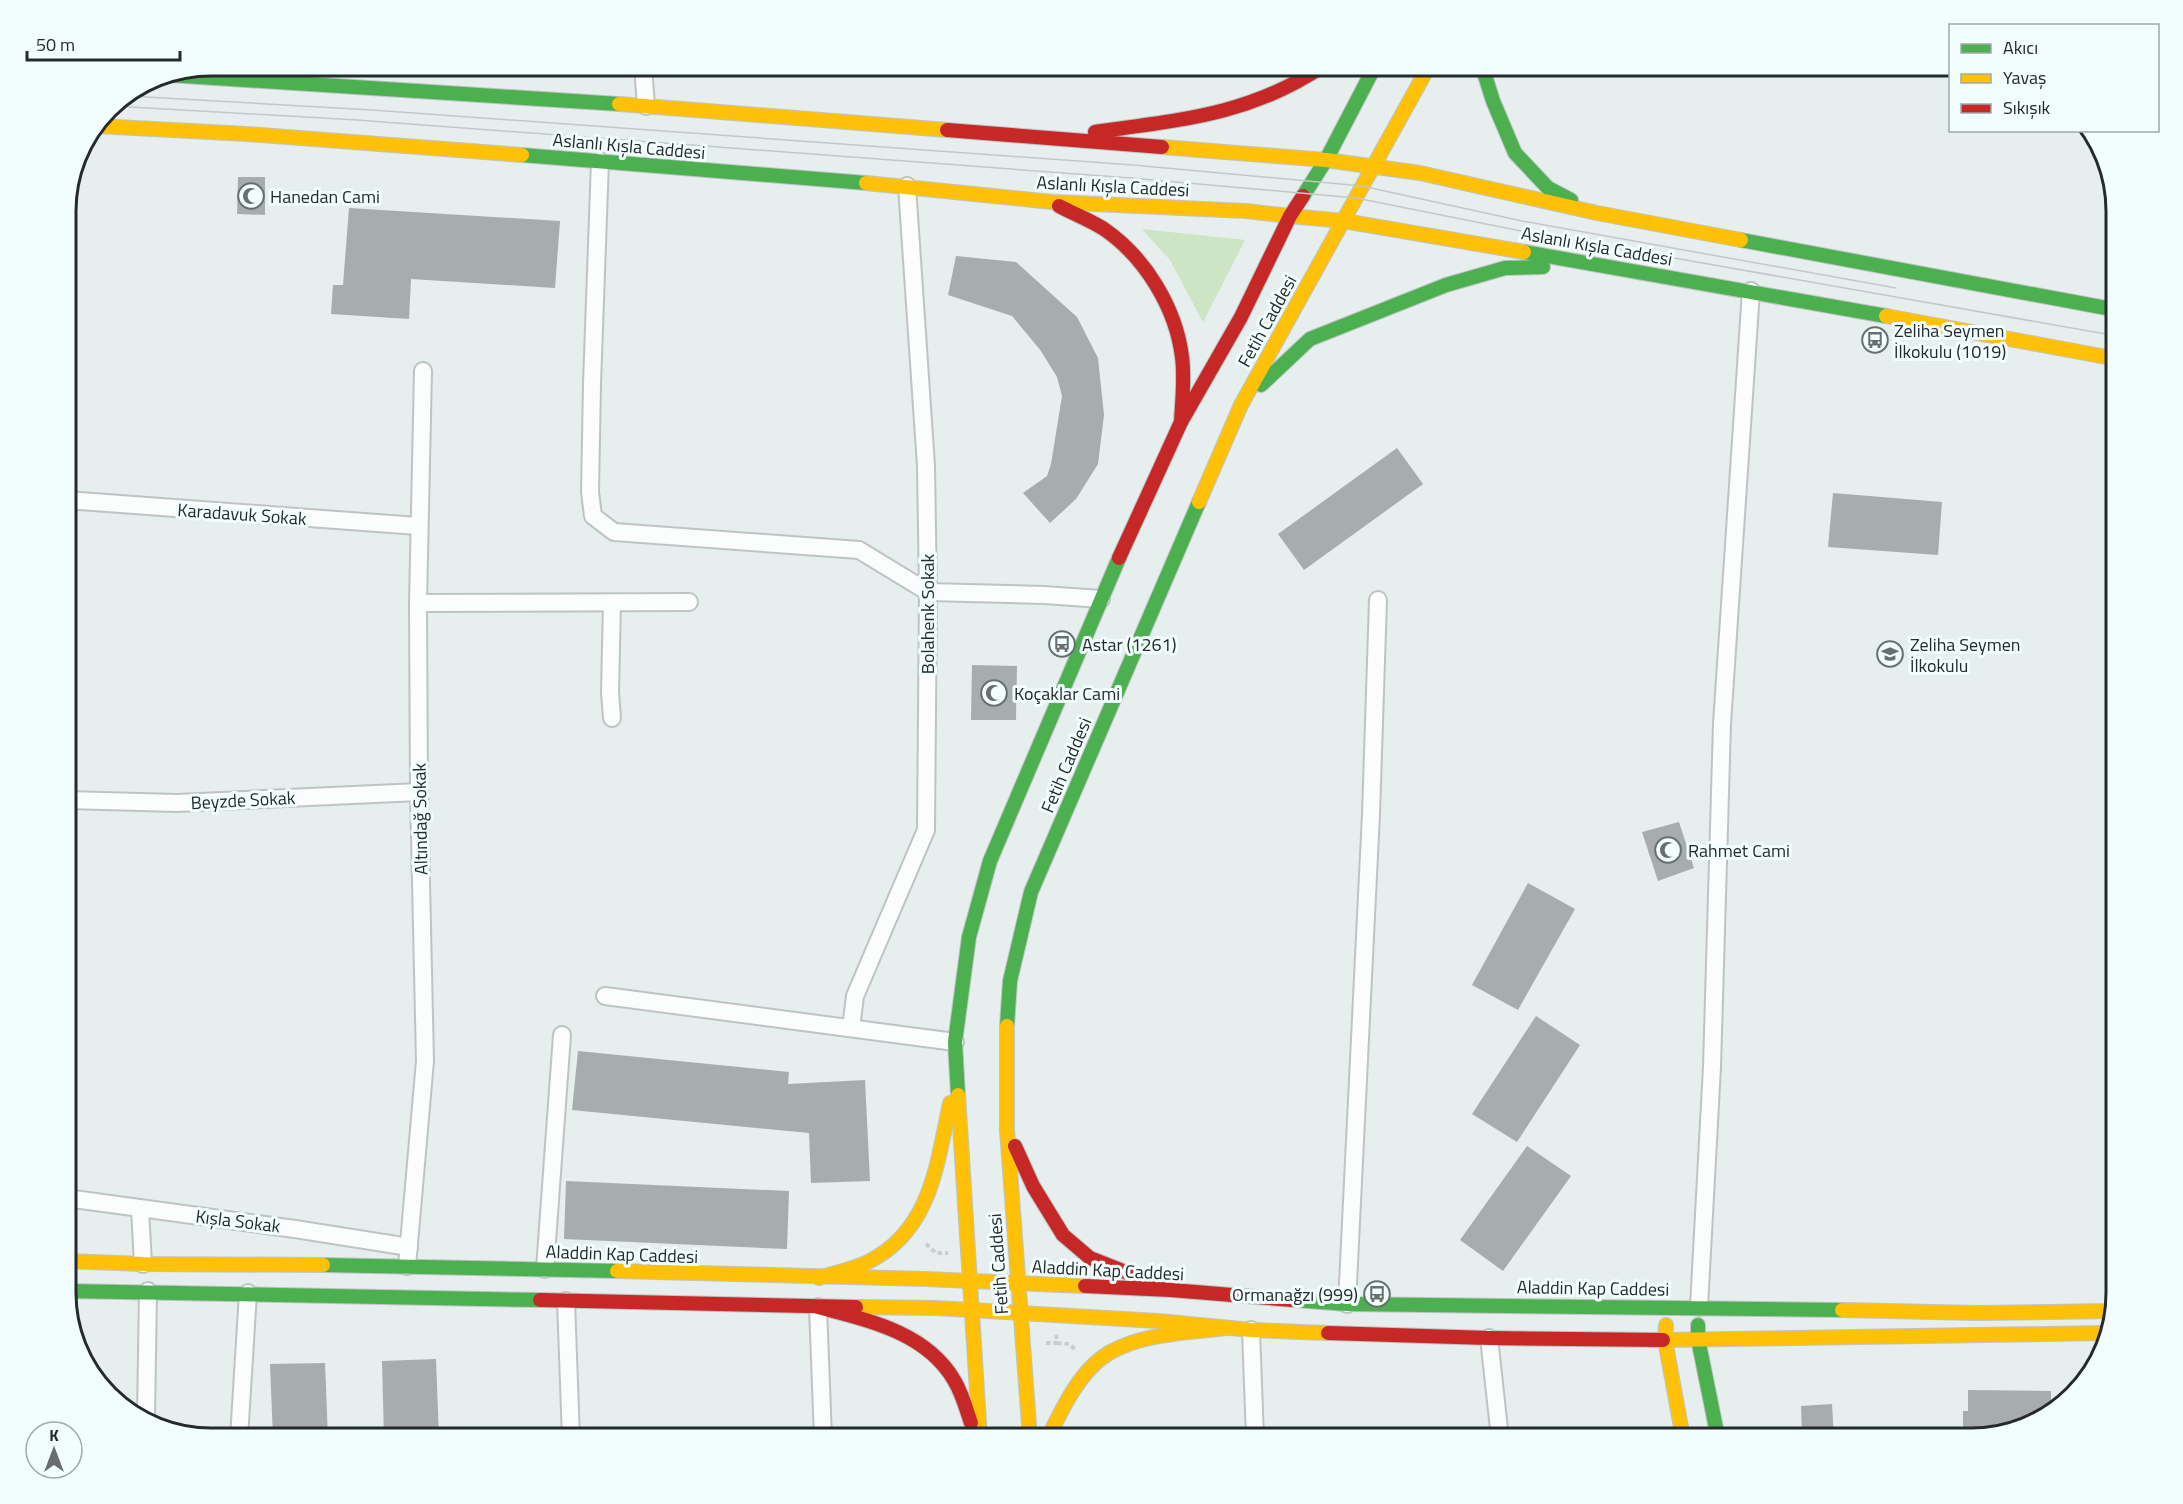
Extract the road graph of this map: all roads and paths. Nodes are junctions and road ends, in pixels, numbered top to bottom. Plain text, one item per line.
1 (644, 76) edge
2 (1310, 76) edge
3 (1370, 76) edge
4 (1424, 76) edge
5 (1485, 76) edge
6 (201, 77) edge
7 (646, 106) junction
8 (106, 126) edge
9 (1054, 138) junction
10 (1326, 160) junction
11 (600, 161) junction
12 (1373, 165) junction
13 (907, 186) junction
14 (1052, 202) junction
15 (1597, 213) junction
16 (1290, 216) junction
17 (1344, 221) junction
18 (1593, 264) junction
19 (1751, 291) junction
20 (2106, 308) edge
21 (2106, 357) edge
22 (423, 371) dead end
23 (1241, 405) junction
24 (1181, 422) junction
25 (77, 501) edge
26 (418, 526) junction
27 (928, 592) junction
28 (1101, 599) junction
29 (1378, 600) dead end
30 (689, 602) dead end
31 (418, 603) junction
32 (612, 603) junction
33 (612, 718) dead end
34 (419, 792) junction
35 (77, 800) edge
36 (605, 996) dead end
37 (851, 1028) junction
38 (562, 1035) dead end
39 (955, 1042) junction
40 (957, 1075) junction
41 (1007, 1130) junction
42 (77, 1200) edge
43 (140, 1209) junction
44 (409, 1247) junction
45 (77, 1261) edge
46 (143, 1264) junction
47 (406, 1266) junction
48 (545, 1269) junction
49 (819, 1278) junction
50 (971, 1282) junction
51 (1018, 1284) junction
52 (77, 1290) edge
53 (1171, 1290) junction
54 (148, 1291) junction
55 (248, 1293) junction
56 (566, 1301) junction
57 (1347, 1304) junction
58 (818, 1307) junction
59 (1666, 1307) junction
60 (1699, 1307) junction
61 (971, 1310) junction
62 (2105, 1311) edge
63 (1020, 1313) junction
64 (1226, 1328) junction
65 (1251, 1330) junction
66 (2100, 1333) edge
67 (1489, 1338) junction
68 (1698, 1339) junction
69 (1665, 1340) junction
70 (146, 1410) edge
71 (240, 1427) edge
72 (571, 1427) edge
73 (823, 1427) edge
74 (973, 1427) edge
75 (977, 1427) edge
76 (1029, 1427) edge
77 (1052, 1427) edge
78 (1255, 1427) edge
79 (1499, 1427) edge
80 (1681, 1427) edge
81 (1716, 1427) edge

1 - 7 street
2 - 9 main road
3 - 10 main road, Fetih Caddesi
4 - 12 main road, Fetih Caddesi
5 - 15 main road
6 - 7 main road, Aslanlı Kışla Caddesi
7 - 9 main road, Aslanlı Kışla Caddesi
8 - 11 main road, Aslanlı Kışla Caddesi
9 - 10 main road, Aslanlı Kışla Caddesi
10 - 12 main road, Aslanlı Kışla Caddesi
10 - 16 main road, Fetih Caddesi
11 - 13 main road, Aslanlı Kışla Caddesi
11 - 27 street
12 - 15 main road, Aslanlı Kışla Caddesi
12 - 17 main road, Fetih Caddesi
13 - 14 main road, Aslanlı Kışla Caddesi
13 - 27 street, Bolahenk Sokak
14 - 16 main road, Aslanlı Kışla Caddesi
14 - 24 main road
15 - 20 main road, Aslanlı Kışla Caddesi
16 - 17 main road, Aslanlı Kışla Caddesi
16 - 24 main road, Fetih Caddesi
17 - 18 main road, Aslanlı Kışla Caddesi
17 - 23 main road, Fetih Caddesi
18 - 19 main road, Aslanlı Kışla Caddesi
18 - 23 main road
19 - 21 main road, Aslanlı Kışla Caddesi
19 - 60 street
22 - 26 street, Altındağ Sokak
23 - 41 main road, Fetih Caddesi
24 - 28 main road, Fetih Caddesi
25 - 26 street, Karadavuk Sokak
26 - 31 street, Altındağ Sokak
27 - 28 street
27 - 37 street, Bolahenk Sokak
28 - 39 main road, Fetih Caddesi
29 - 57 street
30 - 32 street
31 - 32 street
31 - 34 street, Altındağ Sokak
32 - 33 street
34 - 35 street, Beyzde Sokak
34 - 44 street, Altındağ Sokak
36 - 37 street
37 - 39 street
38 - 48 street
39 - 40 main road, Fetih Caddesi
40 - 49 main road
40 - 50 main road, Fetih Caddesi
41 - 51 main road, Fetih Caddesi
41 - 53 main road
42 - 43 street, Kışla Sokak
43 - 44 street, Kışla Sokak
43 - 46 street
44 - 47 street, Altındağ Sokak
45 - 46 main road, Aladdin Kap Caddesi
46 - 47 main road, Aladdin Kap Caddesi
47 - 48 main road, Aladdin Kap Caddesi
48 - 49 main road, Aladdin Kap Caddesi
49 - 50 main road, Aladdin Kap Caddesi
50 - 51 main road, Aladdin Kap Caddesi
50 - 61 main road, Fetih Caddesi
51 - 53 main road, Aladdin Kap Caddesi
51 - 63 main road, Fetih Caddesi
52 - 54 main road
53 - 57 main road, Aladdin Kap Caddesi
54 - 55 main road
54 - 70 street
55 - 56 main road
55 - 71 street
56 - 58 main road
56 - 72 street
57 - 59 main road, Aladdin Kap Caddesi
58 - 61 main road
58 - 73 street
58 - 74 main road
59 - 60 main road, Aladdin Kap Caddesi
59 - 69 main road
60 - 62 main road, Aladdin Kap Caddesi
60 - 68 main road
61 - 63 main road
61 - 75 main road, Fetih Caddesi
63 - 64 main road
63 - 76 main road, Fetih Caddesi
64 - 65 main road
64 - 77 main road
65 - 67 main road
65 - 78 street
66 - 68 main road
67 - 69 main road
67 - 79 street
68 - 69 main road
68 - 81 main road
69 - 80 main road

